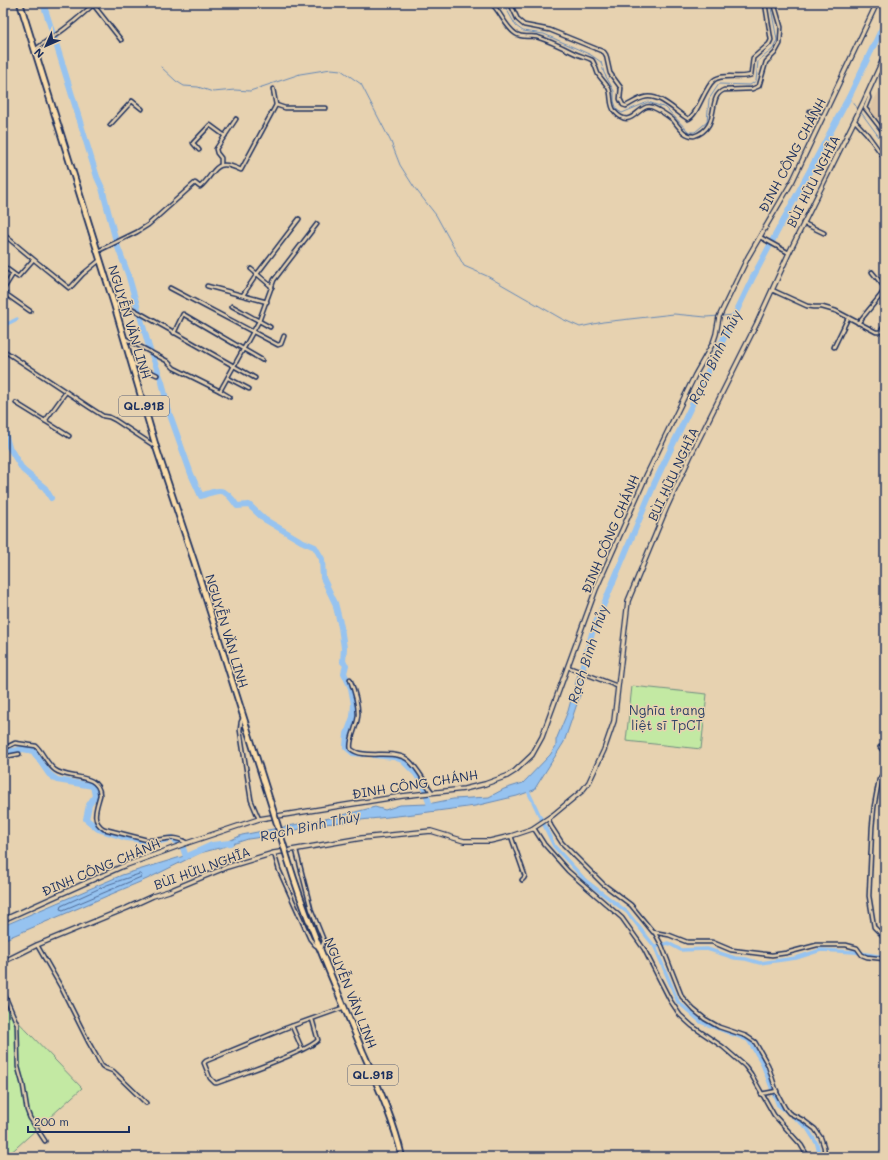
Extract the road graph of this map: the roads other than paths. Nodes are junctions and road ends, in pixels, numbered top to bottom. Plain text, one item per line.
1 (20, 3) edge
2 (491, 3) edge
3 (510, 3) edge
4 (765, 3) edge
5 (774, 3) edge
6 (877, 3) edge
7 (94, 4) edge
8 (121, 40) dead end
9 (34, 50) junction
10 (885, 55) edge
11 (273, 89) dead end
12 (868, 92) junction
13 (276, 106) junction
14 (326, 108) dead end
15 (142, 110) dead end
16 (810, 110) dead end
17 (823, 117) junction
18 (236, 119) dead end
19 (855, 119) junction
20 (110, 125) dead end
21 (885, 134) edge
22 (225, 136) junction
23 (199, 150) dead end
24 (885, 159) edge
25 (221, 165) junction
26 (299, 220) dead end
27 (803, 223) junction
28 (317, 224) dead end
29 (824, 233) dead end
30 (3, 234) edge
31 (760, 237) junction
32 (97, 251) junction
33 (788, 252) junction
34 (33, 260) junction
35 (100, 260) junction
36 (3, 266) edge
37 (251, 269) dead end
38 (872, 272) dead end
39 (13, 274) junction
40 (257, 274) junction
41 (207, 286) dead end
42 (272, 287) junction
43 (170, 288) dead end
44 (772, 290) junction
45 (3, 291) edge
46 (881, 294) junction
47 (242, 295) junction
48 (885, 300) edge
49 (267, 302) junction
50 (114, 304) junction
51 (232, 306) dead end
52 (30, 311) dead end
53 (848, 318) junction
54 (259, 321) junction
55 (858, 323) junction
56 (885, 325) edge
57 (270, 327) dead end
58 (253, 332) junction
59 (174, 333) junction
60 (284, 336) dead end
61 (124, 338) junction
62 (834, 347) dead end
63 (244, 349) junction
64 (3, 350) edge
65 (262, 360) dead end
66 (131, 362) junction
67 (234, 367) junction
68 (157, 375) dead end
69 (228, 378) junction
70 (255, 378) dead end
71 (249, 389) dead end
72 (220, 391) junction
73 (66, 392) junction
74 (230, 397) dead end
75 (16, 403) dead end
76 (45, 421) junction
77 (68, 436) dead end
78 (156, 447) junction
79 (567, 667) junction
80 (350, 679) dead end
81 (617, 686) junction
82 (243, 718) junction
83 (880, 747) dead end
84 (3, 749) edge
85 (885, 753) edge
86 (19, 754) dead end
87 (3, 757) edge
88 (885, 770) edge
89 (431, 793) junction
90 (553, 815) junction
91 (259, 820) junction
92 (534, 828) junction
93 (511, 836) junction
94 (185, 843) junction
95 (296, 850) junction
96 (274, 853) junction
97 (522, 880) dead end
98 (3, 920) edge
99 (655, 933) junction
100 (885, 938) edge
101 (37, 945) junction
102 (321, 949) junction
103 (885, 959) edge
104 (3, 962) edge
105 (3, 991) edge
106 (345, 1007) junction
107 (312, 1019) junction
108 (292, 1026) junction
109 (302, 1050) junction
110 (775, 1091) junction
111 (762, 1094) junction
112 (146, 1103) dead end
113 (45, 1141) dead end
114 (402, 1157) edge
115 (808, 1157) edge
116 (825, 1157) edge

1 - 9 highway, NGUYỄN VĂN LINH / QL.91B
2 - 5 street
3 - 4 street
6 - 17 main road, ĐINH CÔNG CHÁNH
7 - 8 street
7 - 9 street
9 - 32 highway, NGUYỄN VĂN LINH / QL.91B
10 - 12 main road
11 - 13 street
12 - 19 main road, BÙI HỮU NGHĨA
12 - 21 street
13 - 14 street
13 - 25 street
15 - 20 street
16 - 17 street
17 - 31 main road, ĐINH CÔNG CHÁNH
18 - 22 street
19 - 24 street
19 - 27 main road, BÙI HỮU NGHĨA
22 - 23 street
22 - 25 street
25 - 32 street
26 - 40 street
27 - 29 street
27 - 33 main road, BÙI HỮU NGHĨA
28 - 42 street
30 - 34 street
31 - 33 street
31 - 79 main road, ĐINH CÔNG CHÁNH
32 - 35 highway, NGUYỄN VĂN LINH / QL.91B
33 - 44 main road, BÙI HỮU NGHĨA
34 - 35 street
34 - 39 street
35 - 50 highway, NGUYỄN VĂN LINH / QL.91B
36 - 39 street
37 - 40 street
38 - 46 street
39 - 45 street
40 - 42 street
40 - 47 street
41 - 47 street
42 - 49 street
43 - 58 street
44 - 53 street
44 - 81 main road, BÙI HỮU NGHĨA
45 - 52 street
46 - 48 street
46 - 55 street
47 - 49 street
49 - 54 street
50 - 59 street
50 - 61 highway, NGUYỄN VĂN LINH / QL.91B
51 - 54 street
53 - 55 street
53 - 62 street
54 - 57 street
54 - 58 street
55 - 56 street
58 - 60 street
58 - 63 street
59 - 63 street
59 - 67 street
61 - 66 highway, NGUYỄN VĂN LINH / QL.91B
61 - 72 street
63 - 65 street
63 - 67 street
64 - 73 street
66 - 68 street
66 - 78 highway, NGUYỄN VĂN LINH / QL.91B
67 - 69 street
67 - 70 street
69 - 71 street
69 - 72 street
72 - 74 street
73 - 76 street
73 - 78 street
75 - 76 street
76 - 77 street
78 - 82 highway, NGUYỄN VĂN LINH / QL.91B
79 - 81 street
79 - 89 main road, ĐINH CÔNG CHÁNH
80 - 89 street
81 - 90 main road, BÙI HỮU NGHĨA
82 - 91 street
82 - 102 highway, NGUYỄN VĂN LINH / QL.91B, bridge
83 - 85 street
84 - 94 street
86 - 87 street
88 - 100 street
89 - 91 main road, ĐINH CÔNG CHÁNH
90 - 92 main road, BÙI HỮU NGHĨA
90 - 99 street
91 - 94 main road, ĐINH CÔNG CHÁNH
92 - 93 main road, BÙI HỮU NGHĨA
92 - 111 street
93 - 95 main road, BÙI HỮU NGHĨA
93 - 97 street
94 - 98 main road, ĐINH CÔNG CHÁNH
95 - 96 main road, BÙI HỮU NGHĨA
95 - 102 street
96 - 101 main road, BÙI HỮU NGHĨA
96 - 102 street
99 - 103 street
99 - 110 street
101 - 104 main road, BÙI HỮU NGHĨA
101 - 112 street
102 - 106 highway, NGUYỄN VĂN LINH / QL.91B
105 - 113 street
106 - 107 street
106 - 114 highway, NGUYỄN VĂN LINH / QL.91B
107 - 108 street
107 - 109 street
108 - 109 street
108 - 109 street
110 - 111 street
110 - 116 street
111 - 115 street

